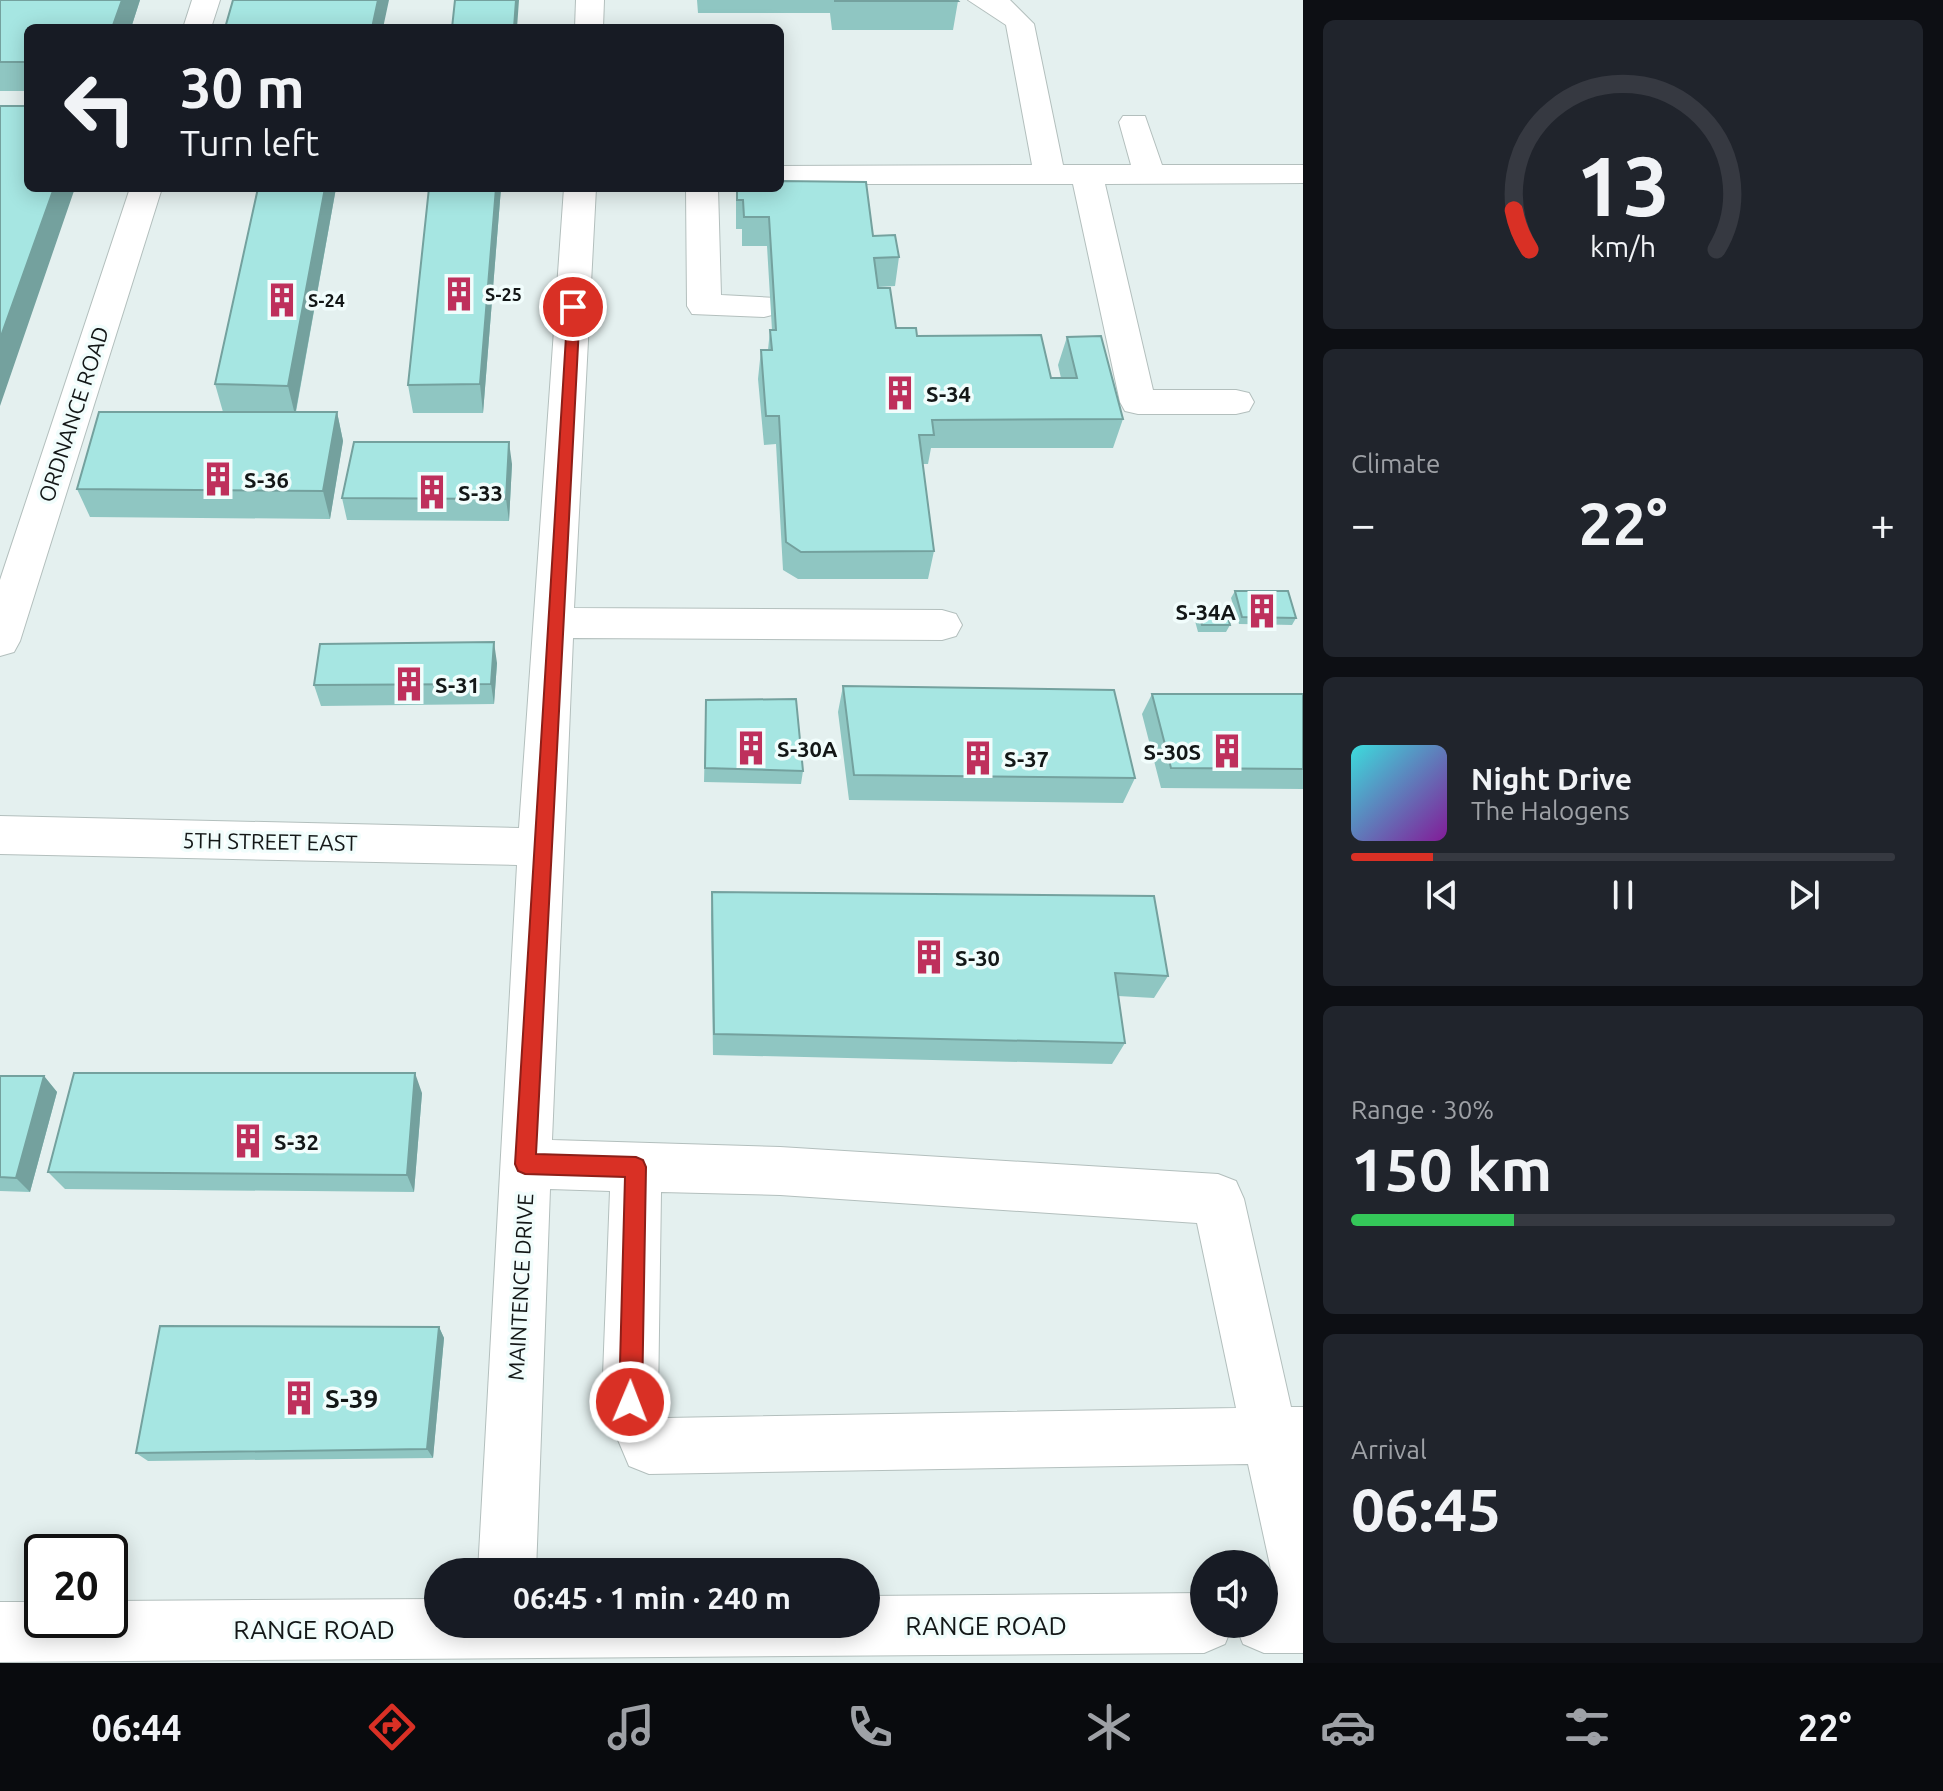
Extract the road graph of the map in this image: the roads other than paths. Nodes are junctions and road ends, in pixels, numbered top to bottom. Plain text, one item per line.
1 (206, 0) edge
2 (590, 0) edge
3 (982, 0) edge
4 (198, 24) edge
5 (589, 24) edge
6 (1134, 122) dead end
7 (1303, 174) edge
8 (784, 175) edge
9 (1049, 175) junction
10 (1087, 175) junction
11 (1149, 175) junction
12 (145, 192) edge
13 (580, 192) edge
14 (702, 192) edge
15 (764, 306) dead end
16 (1236, 402) dead end
17 (554, 623) junction
18 (942, 625) dead end
19 (0, 641) edge
20 (0, 835) edge
21 (540, 847) junction
22 (525, 1164) junction
23 (636, 1167) junction
24 (1285, 1435) edge
25 (507, 1558) edge
26 (1303, 1588) edge
27 (424, 1612) edge
28 (880, 1616) edge
29 (1190, 1623) edge
30 (1278, 1623) edge
31 (1303, 1623) edge
32 (0, 1632) edge

1 - 4 street
2 - 5 street
3 - 9 street
6 - 11 street
7 - 11 street
8 - 9 street
9 - 10 street
10 - 11 street
10 - 16 street
12 - 19 street, ORDNANCE ROAD
13 - 17 street, MAINTENCE DRIVE
14 - 15 street
17 - 18 street
17 - 21 street, MAINTENCE DRIVE
20 - 21 street, 5TH STREET EAST
21 - 22 street, MAINTENCE DRIVE
22 - 23 street
22 - 25 street, MAINTENCE DRIVE
23 - 24 street
23 - 24 street
24 - 26 street
27 - 32 street, RANGE ROAD
28 - 29 street, RANGE ROAD
30 - 31 street

